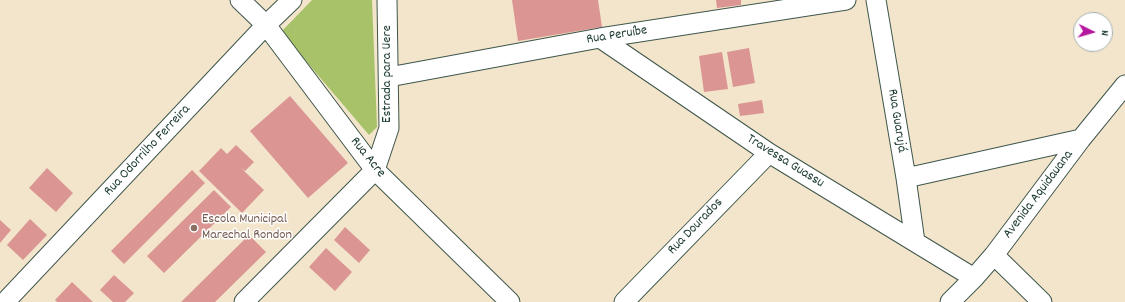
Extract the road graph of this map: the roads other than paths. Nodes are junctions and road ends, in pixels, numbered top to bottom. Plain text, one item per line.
1 (240, 0) edge
2 (292, 0) edge
3 (388, 0) edge
4 (846, 0) edge
5 (876, 0) edge
6 (266, 25) junction
7 (600, 38) junction
8 (389, 77) junction
9 (1125, 85) edge
10 (1081, 139) junction
11 (769, 153) junction
12 (375, 170) junction
13 (906, 178) junction
14 (915, 242) junction
15 (994, 255) junction
16 (974, 278) junction
17 (8, 297) edge
18 (244, 302) edge
19 (510, 302) edge
20 (624, 302) edge
21 (950, 302) edge
22 (1042, 302) edge

1 - 6 street, Rua Acre
2 - 6 street, Rua Odorrilho Ferreira
3 - 8 street, Estrada para Uere
4 - 7 street, Rua Peruíbe
5 - 13 street, Rua Guarujá
6 - 12 street, Rua Acre
6 - 17 street, Rua Odorrilho Ferreira
7 - 8 street, Rua Peruíbe
7 - 11 street, Travessa Guassu
8 - 12 street, Estrada para Uere
9 - 10 street, Avenida Aquidauana
10 - 13 street
10 - 15 street, Avenida Aquidauana
11 - 14 street, Travessa Guassu
11 - 20 street, Rua Dourados
12 - 18 street
12 - 19 street, Rua Acre
13 - 14 street, Rua Guarujá
14 - 16 street, Travessa Guassu
15 - 16 street, Avenida Aquidauana
15 - 22 street
16 - 21 street, Avenida Aquidauana

